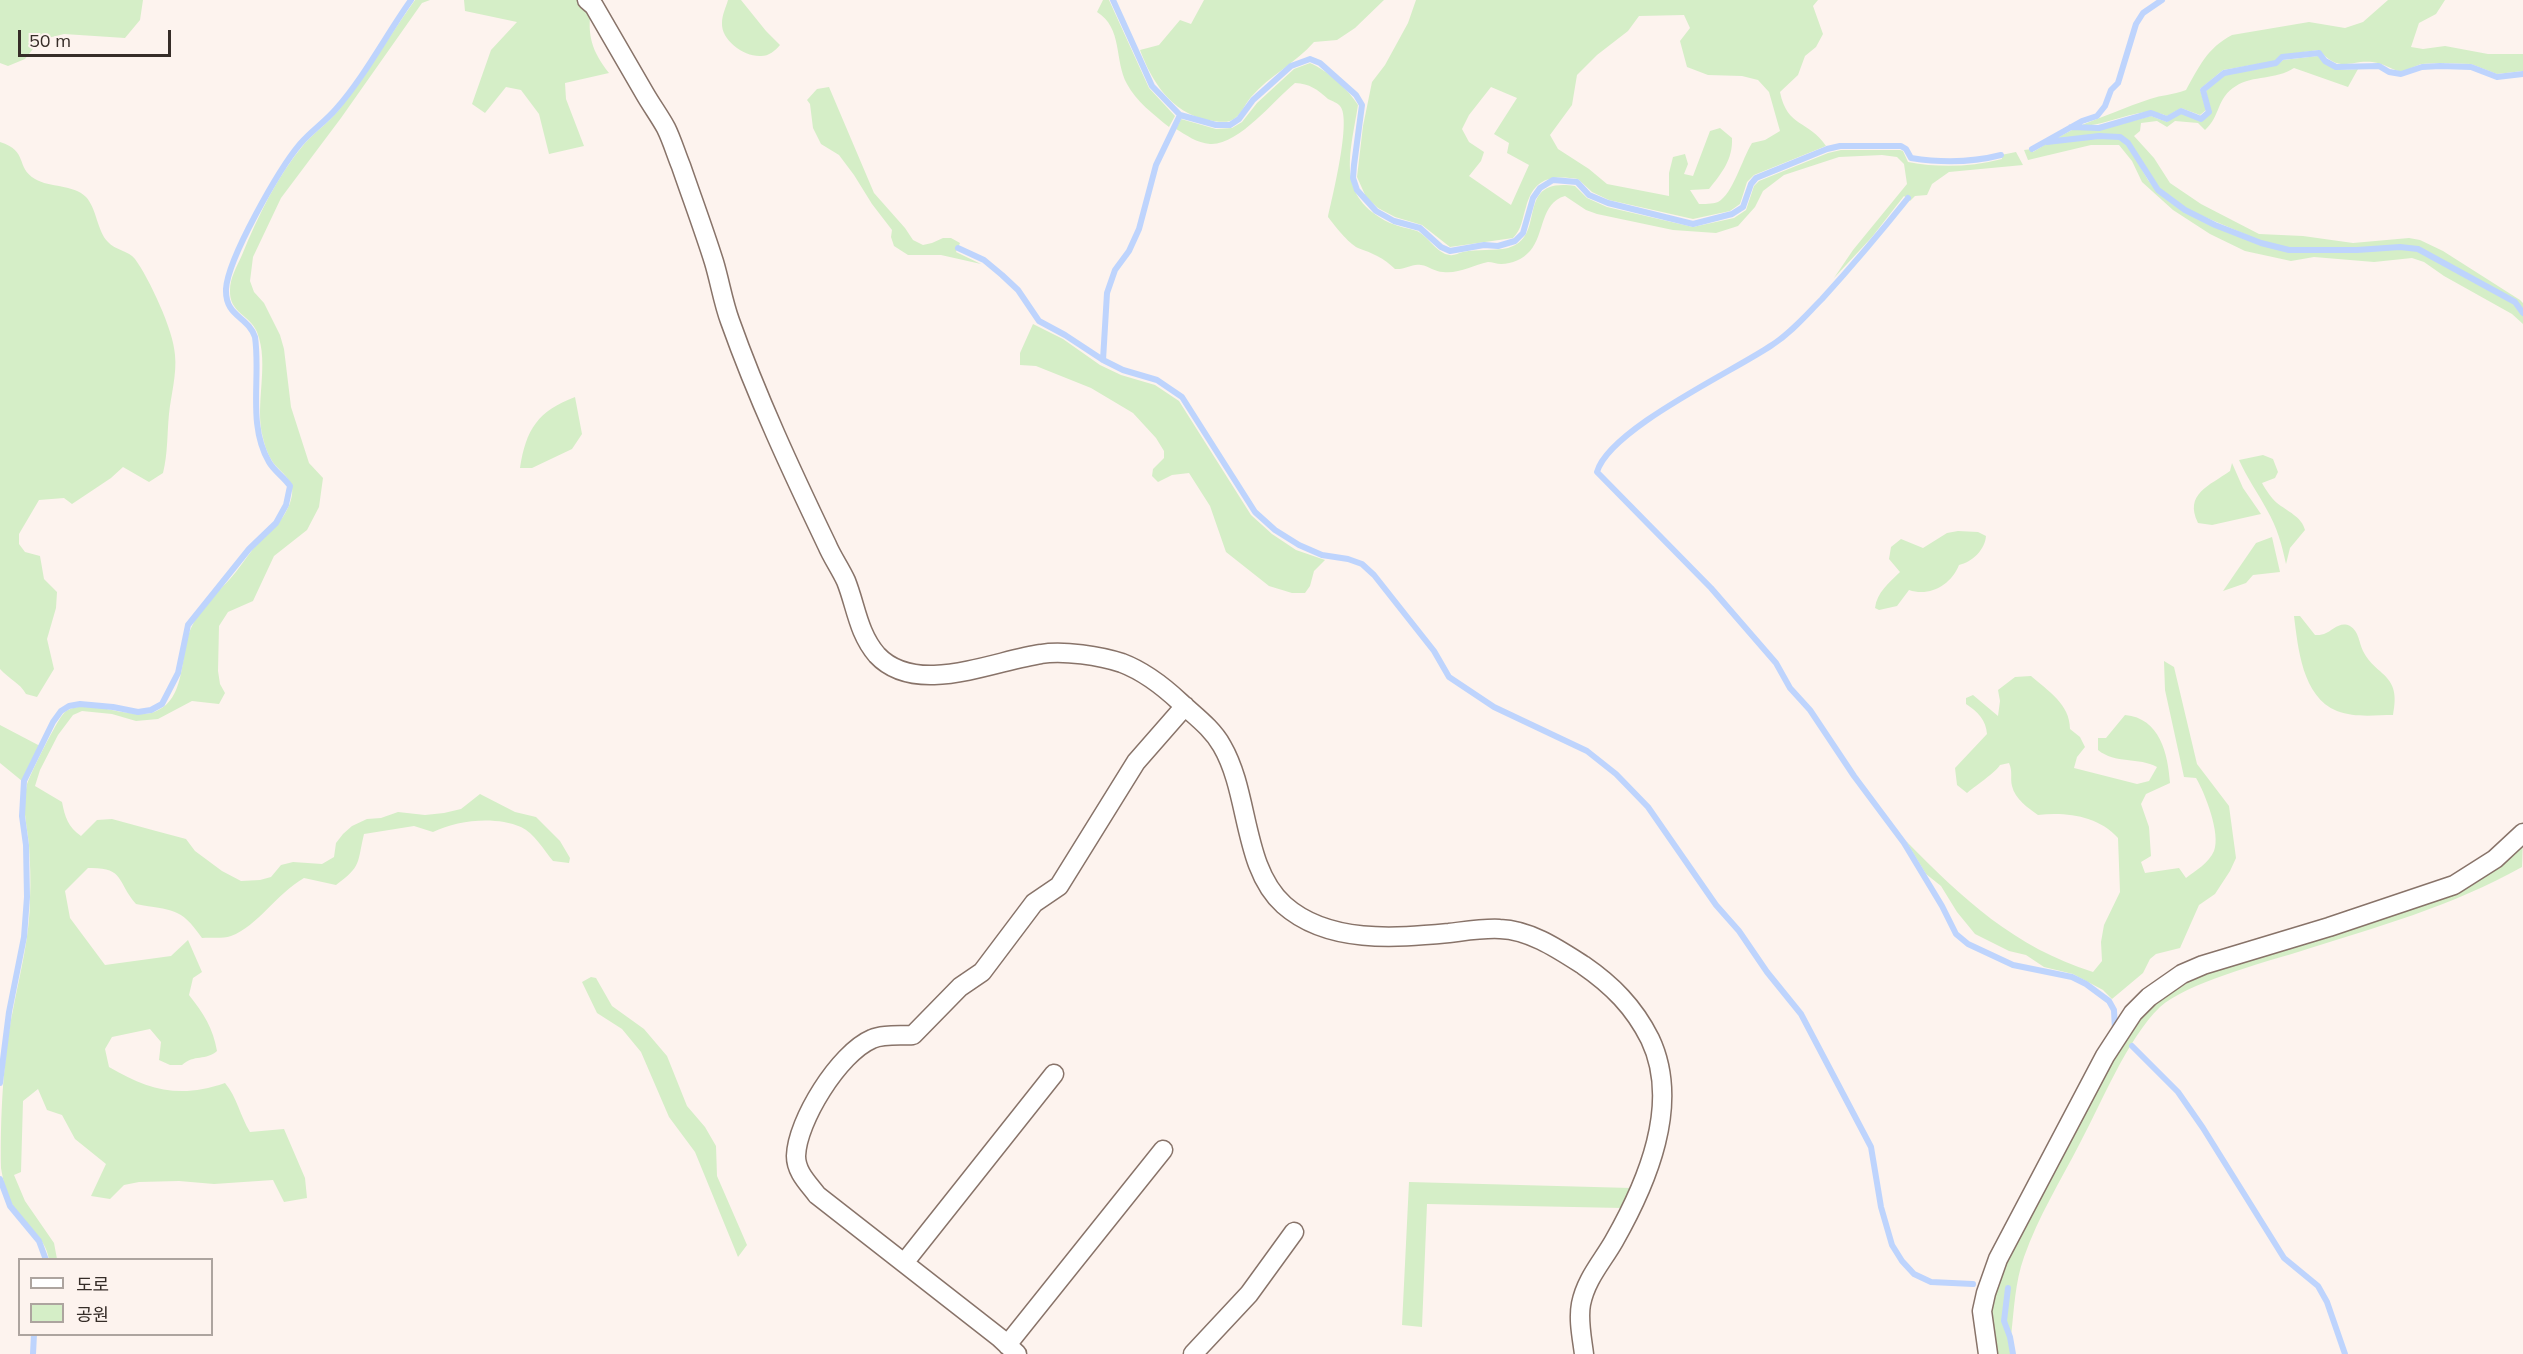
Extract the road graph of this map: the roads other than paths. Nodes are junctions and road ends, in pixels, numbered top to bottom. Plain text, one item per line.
1 (587, 0) edge
2 (1185, 706) junction
3 (2523, 833) edge
4 (1054, 1074) dead end
5 (1163, 1150) dead end
6 (1294, 1232) dead end
7 (904, 1263) junction
8 (1012, 1349) edge
9 (1193, 1354) edge
10 (1584, 1354) edge
11 (1988, 1354) edge

1 - 2 street
2 - 7 street
2 - 10 street
3 - 11 street
4 - 7 street
5 - 8 street
6 - 9 street
7 - 8 street

